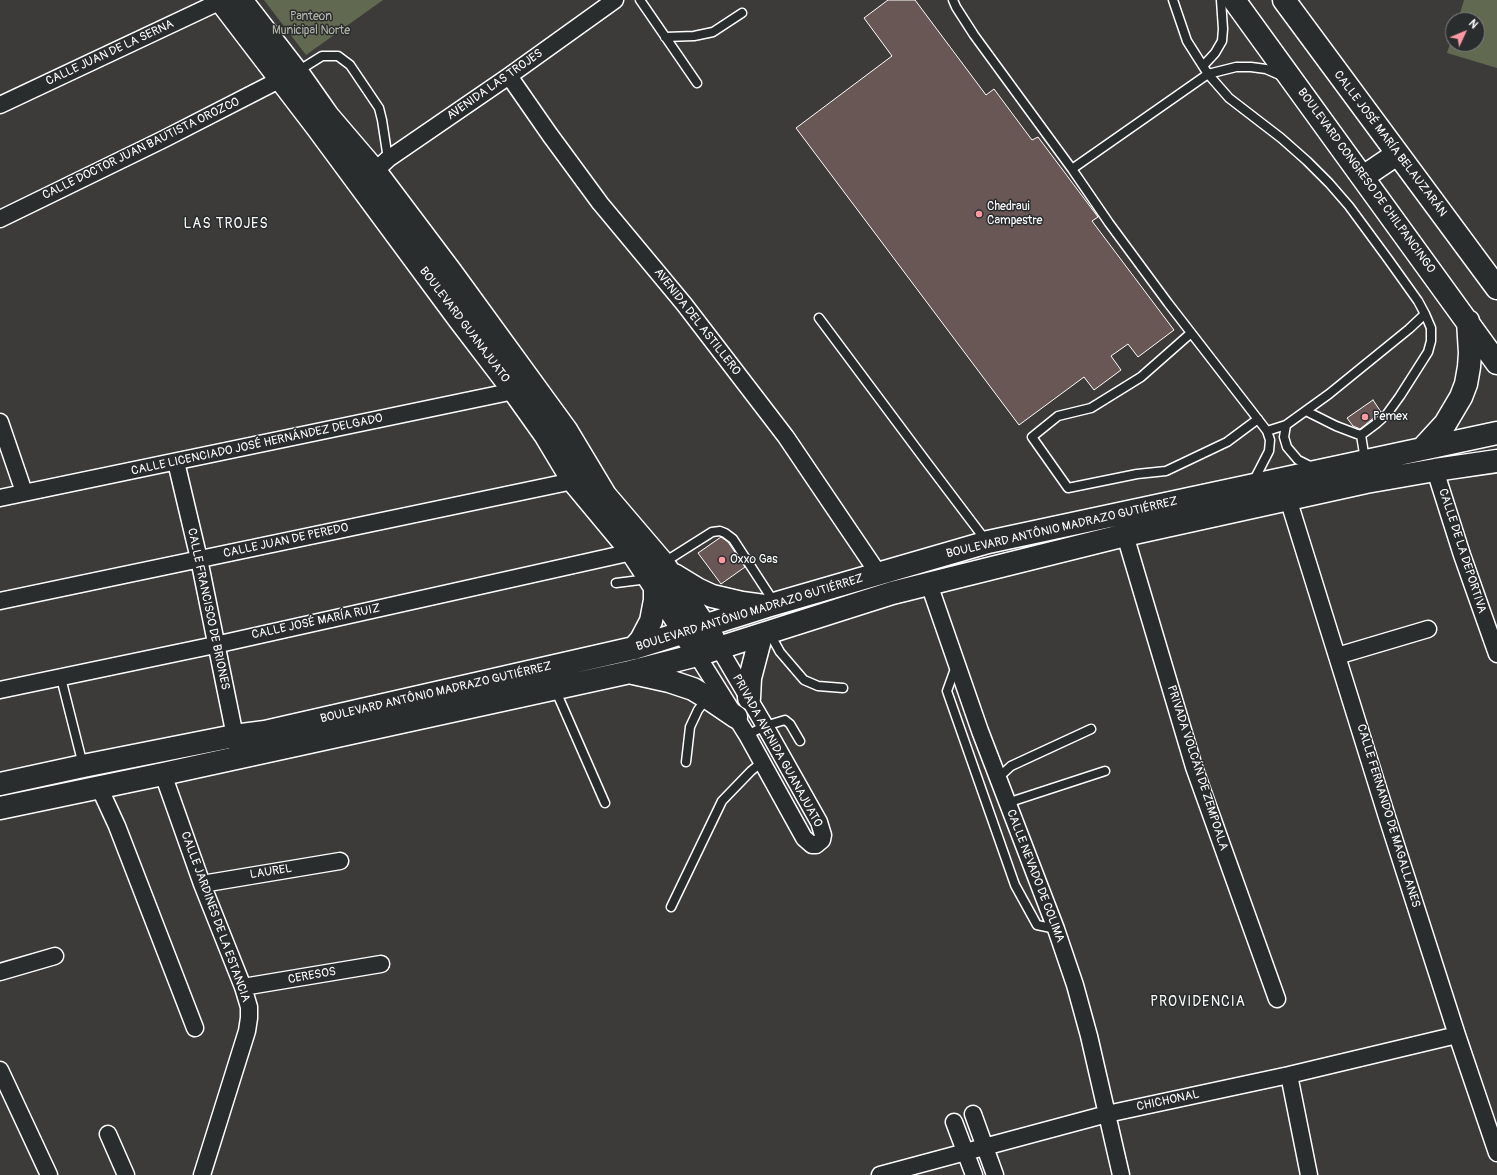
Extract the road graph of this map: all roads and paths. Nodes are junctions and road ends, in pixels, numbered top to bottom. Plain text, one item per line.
1 (227, 0) edge
2 (615, 0) edge
3 (640, 0) edge
4 (953, 0) edge
5 (1173, 0) edge
6 (1221, 0) edge
7 (1234, 0) edge
8 (1284, 0) edge
9 (742, 13) dead end
10 (665, 37) junction
11 (1203, 66) junction
12 (1208, 74) junction
13 (289, 75) junction
14 (509, 76) junction
15 (1291, 80) junction
16 (697, 83) dead end
17 (0, 106) edge
18 (1397, 154) junction
19 (381, 165) junction
20 (1072, 169) junction
21 (1363, 177) junction
22 (0, 218) edge
23 (1497, 288) edge
24 (1425, 314) junction
25 (819, 318) dead end
26 (1468, 321) junction
27 (1191, 333) junction
28 (1497, 363) edge
29 (514, 391) junction
30 (1306, 411) junction
31 (1258, 419) junction
32 (0, 422) edge
33 (1286, 425) junction
34 (1266, 431) junction
35 (1497, 432) edge
36 (1361, 435) junction
37 (1422, 449) junction
38 (1365, 461) junction
39 (1497, 461) edge
40 (176, 462) junction
41 (1435, 470) junction
42 (1322, 471) junction
43 (573, 481) junction
44 (1251, 486) junction
45 (1285, 488) junction
46 (24, 492) junction
47 (0, 498) edge
48 (1125, 535) junction
49 (988, 542) junction
50 (632, 552) junction
51 (199, 559) junction
52 (878, 573) junction
53 (659, 575) junction
54 (616, 583) dead end
55 (929, 584) junction
56 (0, 601) edge
57 (771, 605) junction
58 (706, 626) junction
59 (1428, 629) dead end
60 (685, 633) junction
61 (765, 634) junction
62 (215, 645) junction
63 (634, 648) junction
64 (719, 648) junction
65 (1497, 654) edge
66 (697, 656) junction
67 (1338, 656) junction
68 (957, 664) junction
69 (630, 672) junction
70 (61, 678) junction
71 (555, 688) junction
72 (843, 688) dead end
73 (0, 690) edge
74 (708, 698) junction
75 (749, 698) junction
76 (741, 726) junction
77 (766, 726) junction
78 (1091, 729) dead end
79 (234, 736) junction
80 (800, 741) dead end
81 (239, 757) junction
82 (686, 762) dead end
83 (762, 762) junction
84 (83, 766) junction
85 (1105, 771) dead end
86 (163, 774) junction
87 (998, 778) junction
88 (0, 784) edge
89 (100, 787) junction
90 (605, 803) dead end
91 (1007, 803) junction
92 (0, 808) edge
93 (340, 861) dead end
94 (202, 884) junction
95 (671, 907) dead end
96 (1056, 930) junction
97 (56, 956) dead end
98 (381, 964) dead end
99 (0, 972) edge
100 (243, 988) junction
101 (1277, 999) dead end
102 (195, 1028) dead end
103 (1457, 1035) junction
104 (0, 1070) edge
105 (1290, 1075) junction
106 (973, 1114) dead end
107 (1108, 1114) junction
108 (954, 1122) dead end
109 (108, 1134) dead end
110 (984, 1147) junction
111 (965, 1152) junction
112 (1497, 1153) edge
113 (49, 1175) edge
114 (126, 1175) edge
115 (202, 1175) edge
116 (880, 1175) edge
117 (974, 1175) edge
118 (995, 1175) edge
119 (1121, 1175) edge
120 (1309, 1175) edge

1 - 13 street, BOULEVARD GUANAJUATO
1 - 17 street, CALLE JUAN DE LA SERNA
2 - 14 street, AVENIDA LAS TROJES
3 - 10 lane
4 - 20 lane
5 - 11 lane
6 - 11 lane
7 - 15 street, BOULEVARD CONGRESO DE CHILPANCINGO
8 - 18 street, CALLE JOSÉ MARÍA BELAUZARÁN
9 - 10 lane
10 - 16 lane
11 - 12 lane
12 - 15 lane
12 - 20 lane
12 - 24 lane
13 - 19 street, BOULEVARD GUANAJUATO
13 - 19 lane
13 - 22 street, CALLE DOCTOR JUAN BAUTISTA OROZCO
13 - 29 street, BOULEVARD GUANAJUATO
14 - 19 street, AVENIDA LAS TROJES
14 - 52 street, AVENIDA DEL ASTILLERO
15 - 21 street, BOULEVARD CONGRESO DE CHILPANCINGO
18 - 21 street
18 - 23 street, CALLE JOSÉ MARÍA BELAUZARÁN
19 - 53 street, BOULEVARD GUANAJUATO
20 - 27 lane
21 - 26 street, BOULEVARD CONGRESO DE CHILPANCINGO
24 - 30 lane
24 - 36 lane
25 - 49 lane
26 - 28 street, BOULEVARD CONGRESO DE CHILPANCINGO
26 - 37 street
27 - 31 lane
27 - 31 lane
29 - 40 street, CALLE LICENCIADO JOSÉ HERNÁNDEZ DELGADO
29 - 43 street, BOULEVARD GUANAJUATO
30 - 33 lane
30 - 36 lane
31 - 34 lane
32 - 46 street
33 - 34 lane
33 - 42 lane
34 - 44 lane
35 - 37 street, BOULEVARD ANTÔNIO MADRAZO GUTIÉRREZ
36 - 38 lane
37 - 38 street, BOULEVARD ANTÔNIO MADRAZO GUTIÉRREZ
38 - 42 street, BOULEVARD ANTÔNIO MADRAZO GUTIÉRREZ
39 - 41 street, BOULEVARD ANTÔNIO MADRAZO GUTIÉRREZ
40 - 46 street, CALLE LICENCIADO JOSÉ HERNÁNDEZ DELGADO
40 - 51 street, CALLE FRANCISCO DE BRIONES
41 - 45 street, BOULEVARD ANTÔNIO MADRAZO GUTIÉRREZ
41 - 65 street, CALLE DE LA DEPORTIVA
42 - 45 street, BOULEVARD ANTÔNIO MADRAZO GUTIÉRREZ
43 - 50 street, BOULEVARD GUANAJUATO
43 - 51 street, CALLE JUAN DE PEREDO
44 - 45 street, BOULEVARD ANTÔNIO MADRAZO GUTIÉRREZ
44 - 49 street, BOULEVARD ANTÔNIO MADRAZO GUTIÉRREZ
45 - 48 street, BOULEVARD ANTÔNIO MADRAZO GUTIÉRREZ
45 - 67 street, CALLE FERNANDO DE MAGALLANES
46 - 47 street, CALLE LICENCIADO JOSÉ HERNÁNDEZ DELGADO
48 - 55 street, BOULEVARD ANTÔNIO MADRAZO GUTIÉRREZ
48 - 101 street, PRIVADA VOLCÁN DE ZEMPOALA
49 - 52 street, BOULEVARD ANTÔNIO MADRAZO GUTIÉRREZ
50 - 53 street, BOULEVARD GUANAJUATO
50 - 62 street, CALLE JOSÉ MARÍA RUIZ
51 - 56 street, CALLE JUAN DE PEREDO
51 - 62 street, CALLE FRANCISCO DE BRIONES
52 - 57 street, BOULEVARD ANTÔNIO MADRAZO GUTIÉRREZ
53 - 54 lane
53 - 57 street
53 - 57 lane
53 - 58 street, BOULEVARD GUANAJUATO
53 - 60 street, BOULEVARD GUANAJUATO
53 - 63 street
55 - 61 street, BOULEVARD ANTÔNIO MADRAZO GUTIÉRREZ
55 - 68 street, CALLE NEVADO DE COLIMA
57 - 58 street, BOULEVARD ANTÔNIO MADRAZO GUTIÉRREZ
58 - 60 street, BOULEVARD ANTÔNIO MADRAZO GUTIÉRREZ
58 - 64 street, BOULEVARD GUANAJUATO
59 - 67 street
60 - 63 street, BOULEVARD ANTÔNIO MADRAZO GUTIÉRREZ
60 - 66 street, BOULEVARD GUANAJUATO
61 - 64 street, BOULEVARD ANTÔNIO MADRAZO GUTIÉRREZ
61 - 72 lane
61 - 75 street
62 - 70 street, CALLE JOSÉ MARÍA RUIZ
62 - 79 street, CALLE FRANCISCO DE BRIONES
63 - 79 street, BOULEVARD ANTÔNIO MADRAZO GUTIÉRREZ
64 - 66 street, BOULEVARD ANTÔNIO MADRAZO GUTIÉRREZ
64 - 75 street, PRIVADA AVENIDA GUANAJUATO
66 - 69 street, BOULEVARD ANTÔNIO MADRAZO GUTIÉRREZ
66 - 76 street, PRIVADA AVENIDA GUANAJUATO
67 - 103 street, CALLE FERNANDO DE MAGALLANES
68 - 87 street, CALLE NEVADO DE COLIMA
68 - 96 lane
69 - 71 street, BOULEVARD ANTÔNIO MADRAZO GUTIÉRREZ
69 - 74 street
70 - 73 street, CALLE JOSÉ MARÍA RUIZ
70 - 84 lane
71 - 81 street, BOULEVARD ANTÔNIO MADRAZO GUTIÉRREZ
71 - 90 lane
74 - 76 street
74 - 82 lane
75 - 77 street, PRIVADA AVENIDA GUANAJUATO
76 - 77 lane
76 - 83 street, PRIVADA AVENIDA GUANAJUATO
77 - 80 lane
77 - 83 street, PRIVADA AVENIDA GUANAJUATO
78 - 87 lane
79 - 81 street, CALLE FRANCISCO DE BRIONES
79 - 84 street, BOULEVARD ANTÔNIO MADRAZO GUTIÉRREZ
81 - 86 street, BOULEVARD ANTÔNIO MADRAZO GUTIÉRREZ
83 - 95 lane
84 - 88 street, BOULEVARD ANTÔNIO MADRAZO GUTIÉRREZ
85 - 91 lane
86 - 89 street, BOULEVARD ANTÔNIO MADRAZO GUTIÉRREZ
86 - 94 street, CALLE JARDINES DE LA ESTANCIA
87 - 91 street, CALLE NEVADO DE COLIMA
89 - 92 street, BOULEVARD ANTÔNIO MADRAZO GUTIÉRREZ
89 - 102 street
91 - 96 street, CALLE NEVADO DE COLIMA
93 - 94 street, LAUREL
94 - 100 street, CALLE JARDINES DE LA ESTANCIA
96 - 107 street, CALLE NEVADO DE COLIMA
97 - 99 street
98 - 100 street, CERESOS
100 - 115 street, CALLE JARDINES DE LA ESTANCIA
103 - 105 street, CHICHONAL
103 - 112 street, CALLE FERNANDO DE MAGALLANES
104 - 113 street
105 - 107 street, CHICHONAL
105 - 120 street
106 - 110 street
107 - 110 street, CHICHONAL
107 - 119 street, CALLE NEVADO DE COLIMA
108 - 111 street
109 - 114 street
110 - 111 street, CHICHONAL
110 - 118 street
111 - 116 street, CHICHONAL
111 - 117 street

